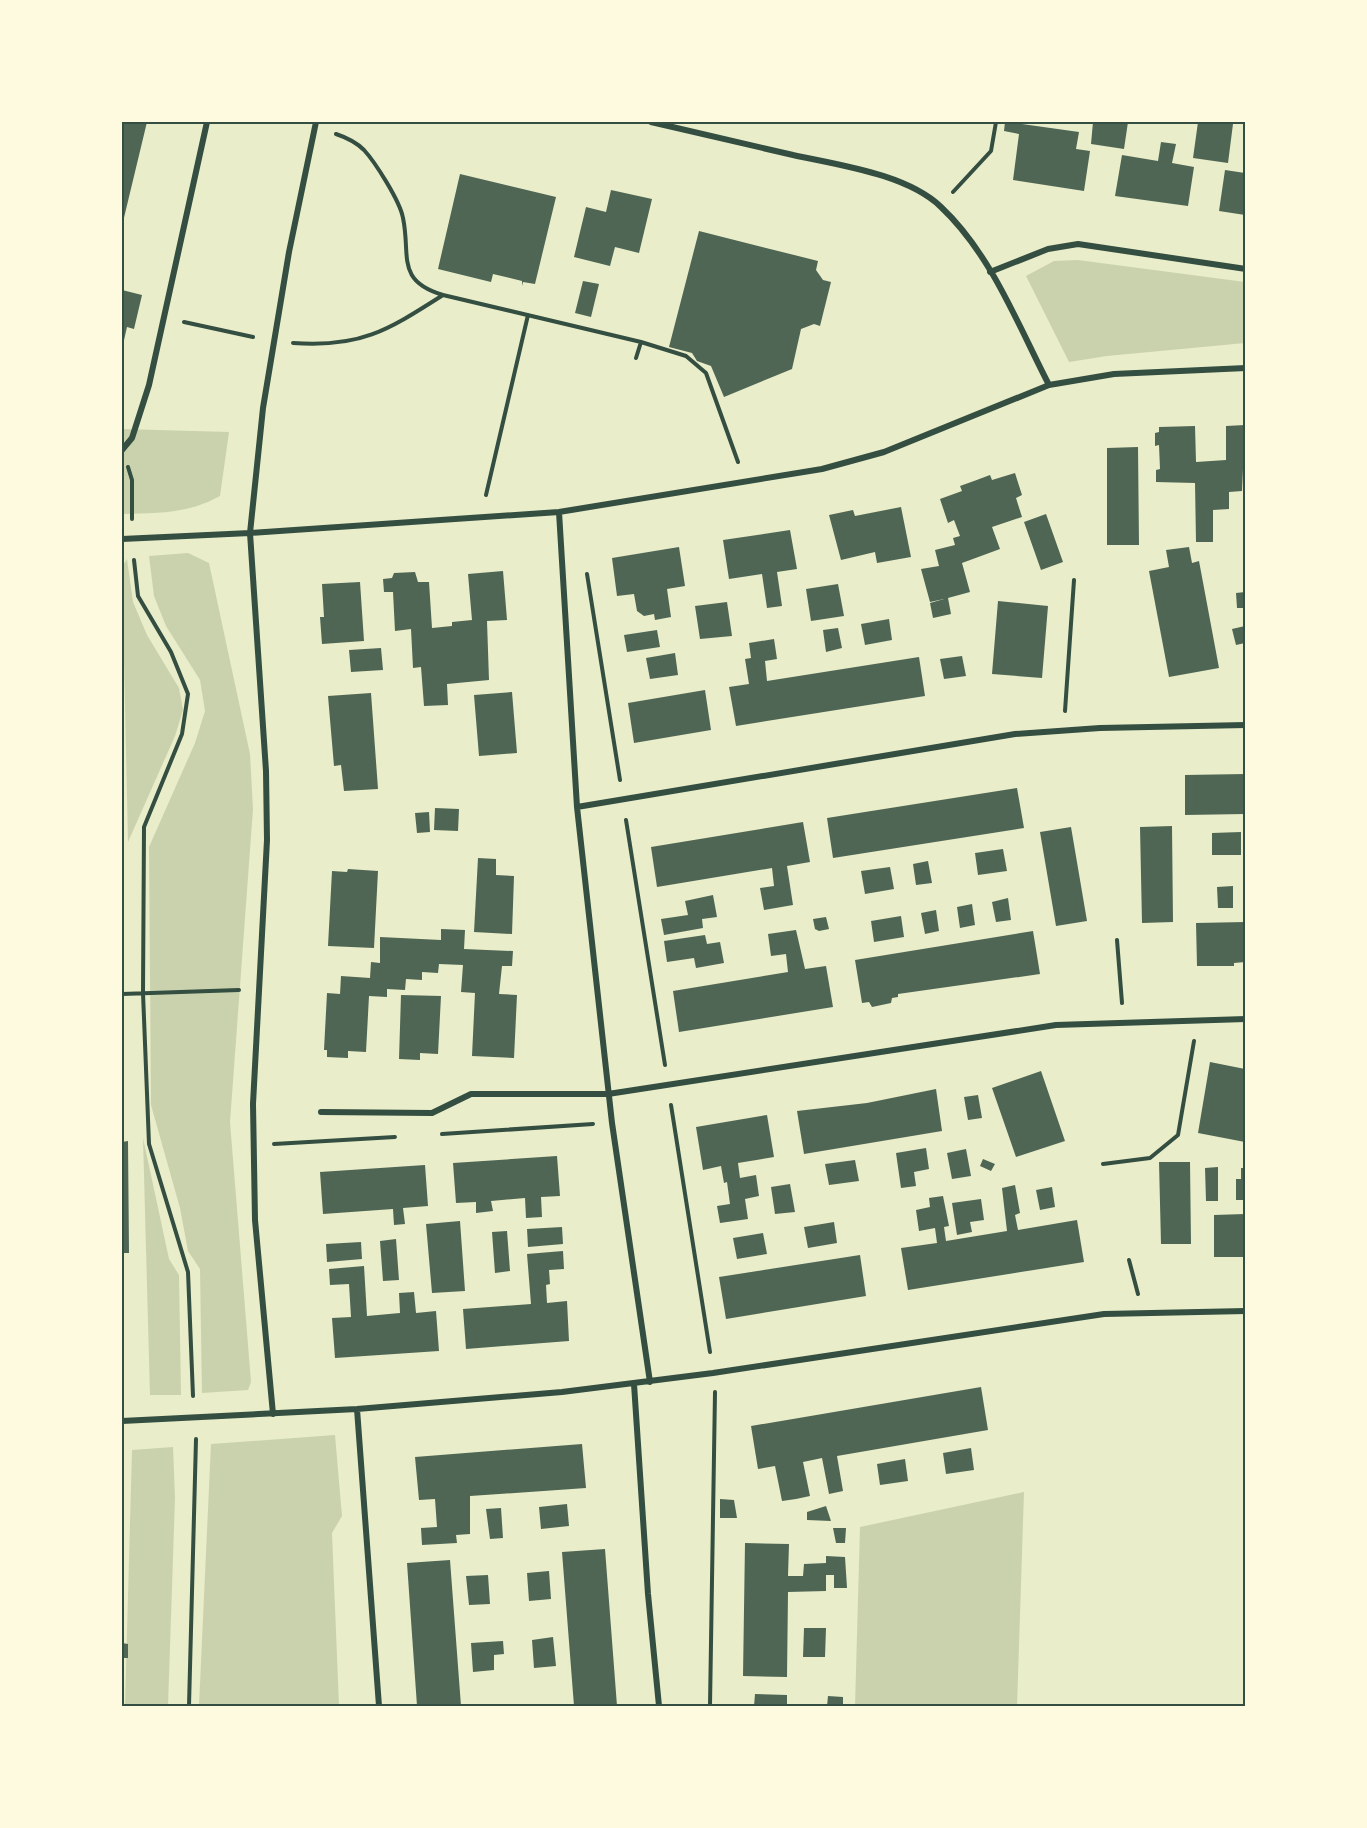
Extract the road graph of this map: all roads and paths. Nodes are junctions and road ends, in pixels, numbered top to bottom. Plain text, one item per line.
1 (207, 122) edge
2 (651, 122) edge
3 (996, 122) edge
4 (315, 124) edge
5 (940, 205) junction
6 (1245, 269) edge
7 (990, 272) junction
8 (443, 295) junction
9 (528, 315) junction
10 (163, 318) junction
11 (274, 342) junction
12 (641, 342) junction
13 (636, 358) dead end
14 (1245, 368) edge
15 (1048, 385) junction
16 (122, 450) edge
17 (122, 460) edge
18 (746, 482) junction
19 (559, 512) junction
20 (488, 518) junction
21 (250, 533) junction
22 (133, 538) junction
23 (122, 539) edge
24 (1074, 580) dead end
25 (1245, 725) edge
26 (1064, 729) junction
27 (577, 807) junction
28 (1117, 940) dead end
29 (258, 989) junction
30 (143, 993) junction
31 (122, 994) edge
32 (1197, 1019) junction
33 (1245, 1019) edge
34 (1123, 1021) junction
35 (608, 1094) junction
36 (321, 1112) dead end
37 (1103, 1164) dead end
38 (1129, 1260) dead end
39 (1245, 1311) edge
40 (1143, 1312) junction
41 (650, 1382) junction
42 (634, 1384) junction
43 (357, 1409) junction
44 (273, 1414) junction
45 (195, 1419) junction
46 (122, 1421) edge
47 (189, 1707) edge
48 (379, 1707) edge
49 (659, 1707) edge

1 - 10 street
2 - 5 street
3 - 5 path
4 - 8 path
4 - 11 street
5 - 7 street
6 - 7 street
7 - 15 street
8 - 9 path
8 - 11 path
9 - 12 path
9 - 20 path
10 - 11 path
10 - 16 street
11 - 21 street
12 - 13 path
12 - 18 path
14 - 15 street
15 - 18 street
17 - 22 path
18 - 19 street
19 - 20 street
19 - 27 street
20 - 21 street
21 - 22 street
21 - 29 street
22 - 23 street
22 - 30 path
24 - 26 path
25 - 26 street
26 - 27 street
27 - 35 street
28 - 34 path
29 - 30 path
29 - 44 street
30 - 31 path
30 - 45 path
32 - 33 street
32 - 34 street
32 - 37 path
34 - 35 street
35 - 36 street
35 - 41 street
38 - 40 path
39 - 40 street
40 - 41 street
41 - 42 street
42 - 43 street
42 - 49 street
43 - 44 street
43 - 48 street
44 - 45 street
45 - 46 street
45 - 47 path

